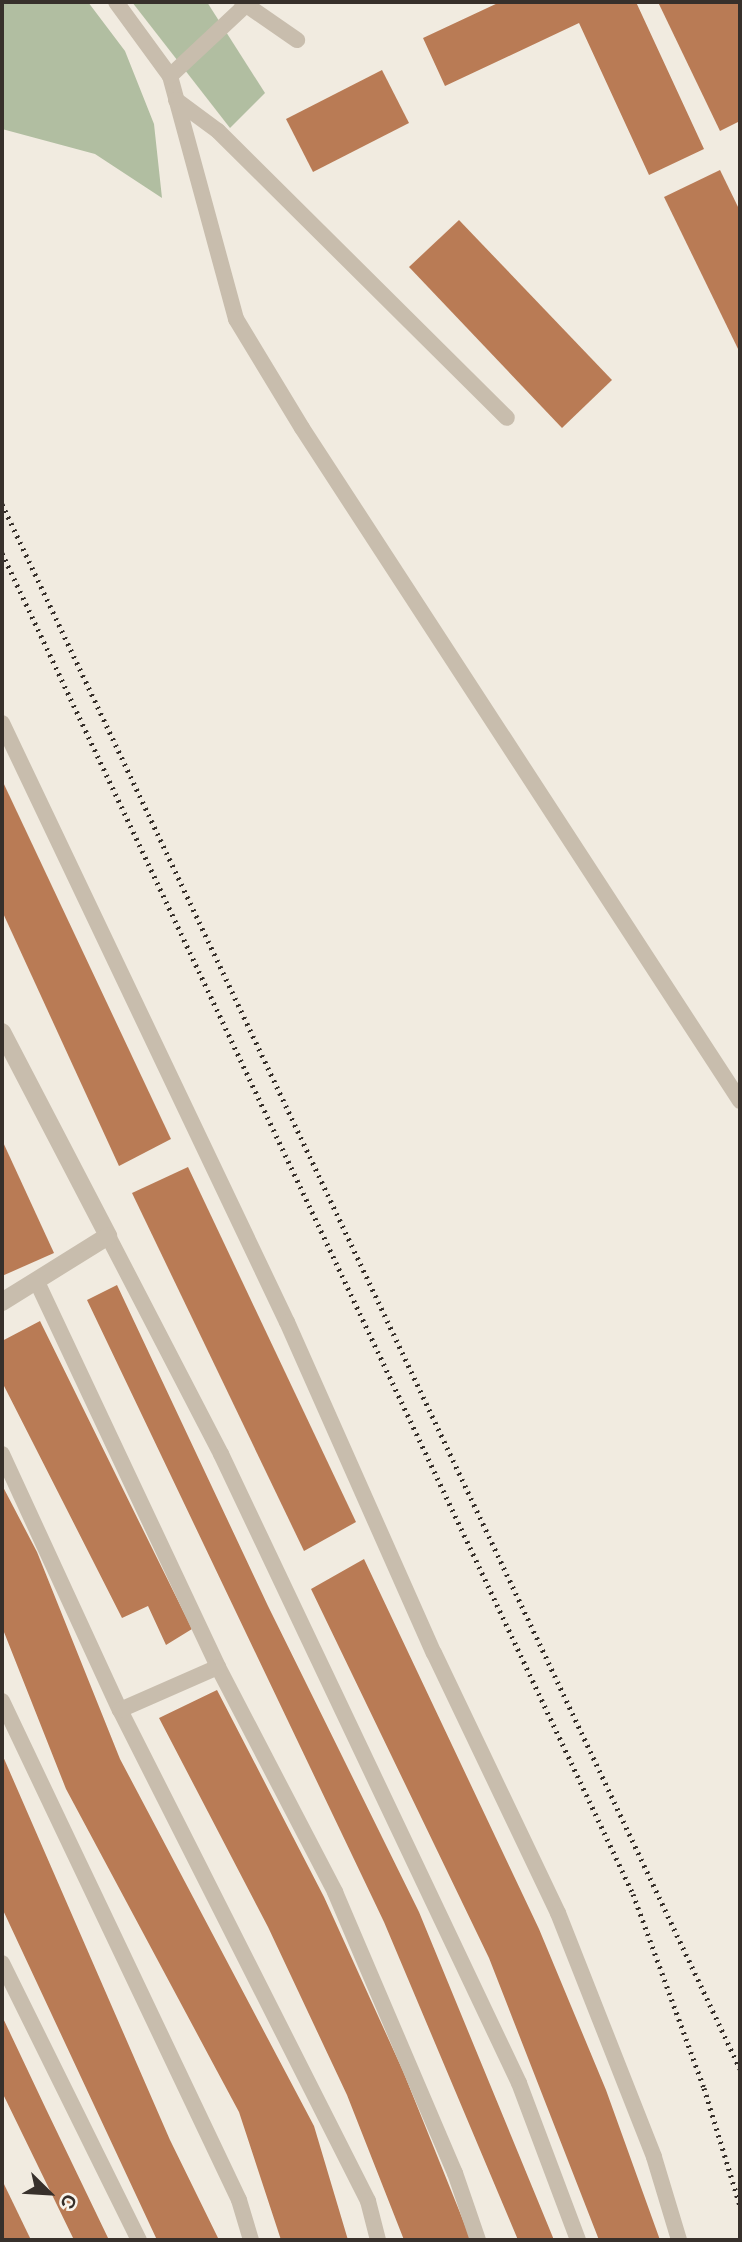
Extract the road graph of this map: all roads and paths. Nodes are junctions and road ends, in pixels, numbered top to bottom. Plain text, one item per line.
1 (116, 2) edge
2 (246, 3) edge
3 (297, 40) dead end
4 (170, 76) junction
5 (176, 100) junction
6 (507, 418) dead end
7 (2, 723) edge
8 (2, 1032) edge
9 (740, 1101) edge
10 (108, 1236) junction
11 (37, 1282) junction
12 (2, 1302) edge
13 (2, 1454) edge
14 (218, 1667) junction
15 (2, 1701) edge
16 (120, 1710) junction
17 (2, 1963) edge
18 (139, 2240) edge
19 (251, 2240) edge
20 (378, 2240) edge
21 (478, 2240) edge
22 (578, 2240) edge
23 (679, 2240) edge

1 - 4 lane
2 - 3 lane
2 - 4 lane
4 - 5 lane
5 - 6 lane
5 - 9 lane
7 - 23 lane
8 - 10 street
10 - 11 street
10 - 22 lane
11 - 12 street
11 - 14 lane
13 - 16 lane
14 - 16 lane
14 - 21 lane
15 - 19 lane
16 - 20 lane
17 - 18 lane

